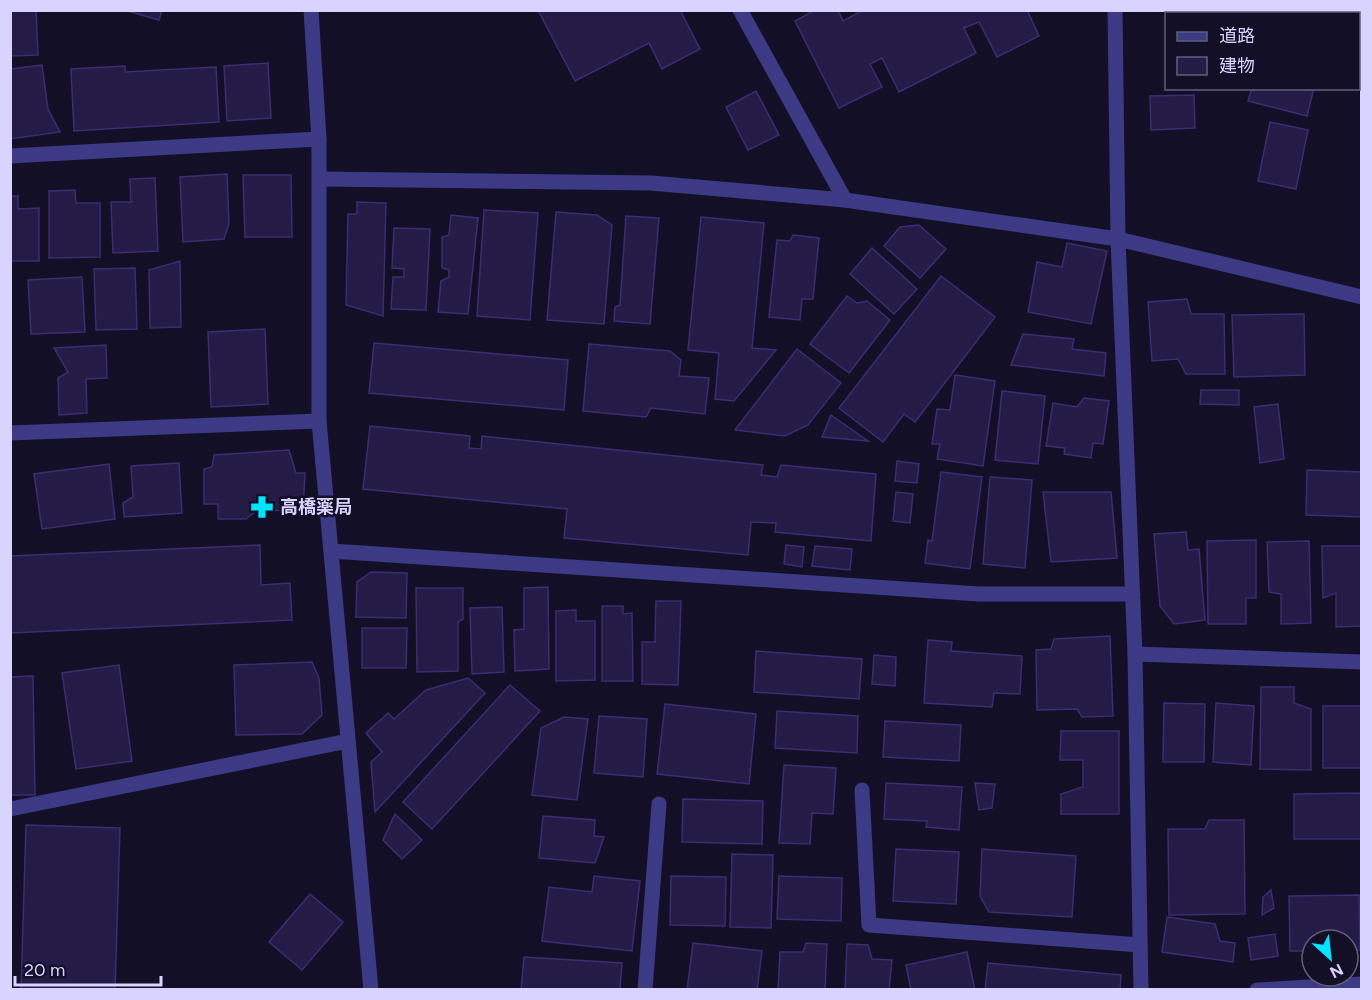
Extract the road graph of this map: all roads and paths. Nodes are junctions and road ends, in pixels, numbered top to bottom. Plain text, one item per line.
1 (740, 10) edge
2 (1115, 10) edge
3 (312, 11) edge
4 (320, 139) junction
5 (10, 156) edge
6 (320, 179) junction
7 (845, 200) junction
8 (1118, 238) junction
9 (1362, 297) edge
10 (319, 421) junction
11 (10, 433) edge
12 (331, 551) junction
13 (1133, 594) junction
14 (1135, 654) junction
15 (1362, 662) edge
16 (348, 741) junction
17 (862, 790) dead end
18 (659, 804) dead end
19 (10, 809) edge
20 (1140, 945) junction
21 (1362, 984) edge
22 (371, 990) edge
23 (645, 990) edge
24 (1141, 990) edge
25 (1257, 990) edge

1 - 7 street
2 - 8 street
3 - 4 street
4 - 5 street
4 - 6 street
6 - 7 street
6 - 10 street
7 - 8 street
8 - 9 street
8 - 13 street
10 - 11 street
10 - 12 street
12 - 13 street
12 - 16 street
13 - 14 street
14 - 15 street
14 - 20 street
16 - 19 street
16 - 22 street
17 - 20 street
18 - 23 street
20 - 24 street
21 - 25 street

